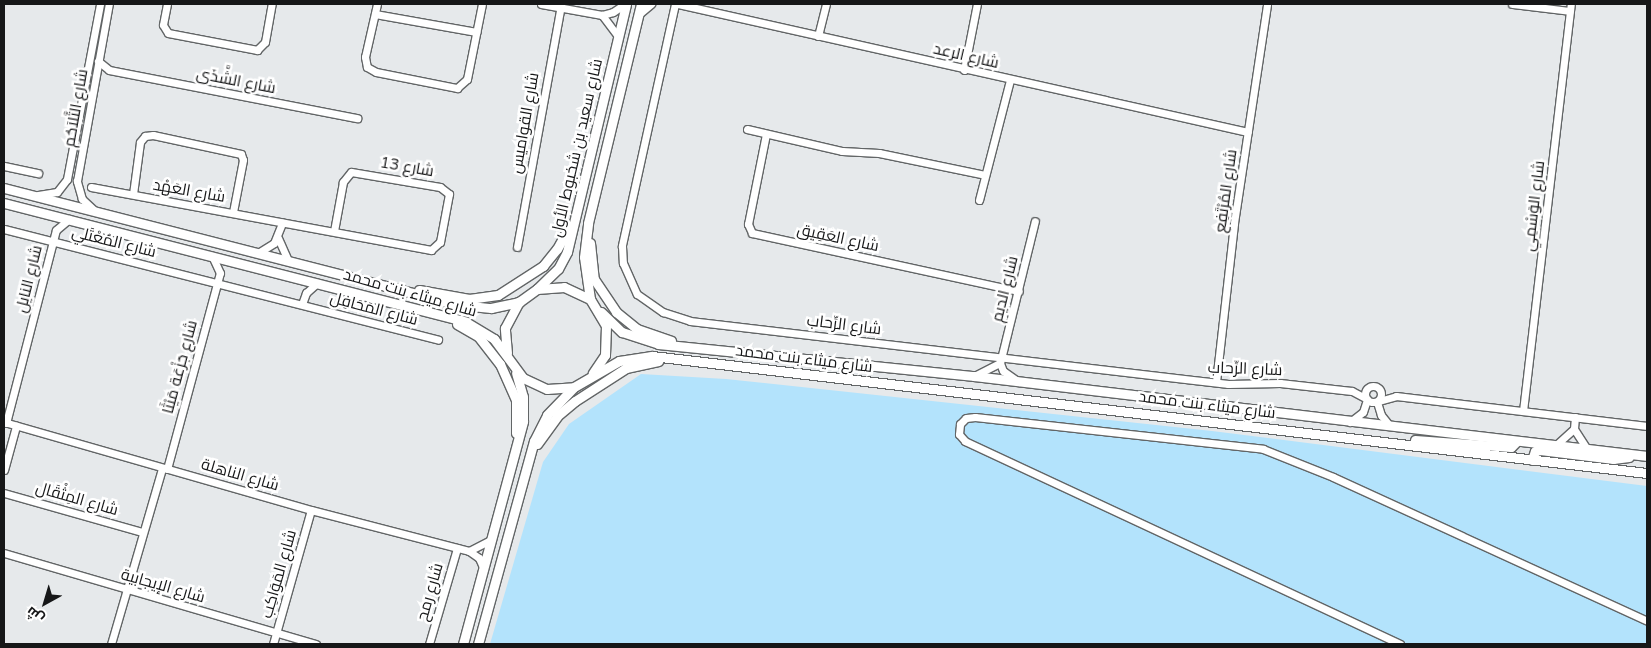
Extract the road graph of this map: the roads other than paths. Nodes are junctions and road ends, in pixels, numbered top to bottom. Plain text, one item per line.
1 (100, 4) edge
2 (109, 4) edge
3 (167, 4) edge
4 (272, 4) edge
5 (376, 4) edge
6 (482, 4) edge
7 (541, 4) edge
8 (625, 4) edge
9 (641, 4) edge
10 (651, 4) edge
11 (676, 4) edge
12 (826, 4) edge
13 (977, 4) edge
14 (1267, 4) edge
15 (1512, 4) edge
16 (561, 6) edge
17 (1571, 7) edge
18 (375, 14) junction
19 (638, 14) junction
20 (602, 15) junction
21 (476, 32) junction
22 (618, 36) junction
23 (818, 36) junction
24 (98, 61) junction
25 (110, 70) junction
26 (964, 70) junction
27 (96, 75) junction
28 (1010, 80) junction
29 (357, 118) dead end
30 (747, 130) dead end
31 (1248, 132) junction
32 (766, 134) junction
33 (4, 166) edge
34 (38, 173) dead end
35 (985, 176) junction
36 (91, 187) dead end
37 (4, 188) edge
38 (132, 194) junction
39 (36, 196) junction
40 (979, 200) dead end
41 (4, 203) edge
42 (95, 211) junction
43 (233, 212) junction
44 (48, 214) junction
45 (574, 218) junction
46 (70, 219) junction
47 (1035, 221) dead end
48 (282, 223) junction
49 (588, 223) junction
50 (4, 229) edge
51 (56, 230) junction
52 (334, 231) junction
53 (278, 238) junction
54 (53, 241) junction
55 (517, 247) dead end
56 (423, 249) joint
57 (258, 253) junction
58 (212, 256) junction
59 (288, 260) junction
60 (235, 262) junction
61 (220, 273) junction
62 (299, 279) junction
63 (218, 282) junction
64 (317, 283) junction
65 (538, 289) junction
66 (1019, 290) junction
67 (407, 292) junction
68 (306, 293) junction
69 (590, 299) junction
70 (519, 302) junction
71 (302, 304) junction
72 (413, 308) junction
73 (601, 312) junction
74 (438, 340) dead end
75 (684, 346) junction
76 (508, 357) junction
77 (680, 359) junction
78 (1001, 360) junction
79 (514, 368) junction
80 (974, 376) junction
81 (588, 379) junction
82 (1019, 382) junction
83 (1216, 382) junction
84 (1369, 386) junction
85 (574, 387) junction
86 (1378, 387) junction
87 (1352, 391) junction
88 (1396, 396) junction
89 (1367, 400) junction
90 (1378, 402) junction
91 (1523, 411) junction
92 (1575, 417) junction
93 (5, 422) edge
94 (1350, 422) junction
95 (16, 426) junction
96 (1390, 426) junction
97 (1647, 426) edge
98 (1574, 429) junction
99 (1517, 441) junction
100 (1402, 442) junction
101 (1556, 445) junction
102 (515, 448) junction
103 (1587, 449) junction
104 (531, 453) junction
105 (1646, 456) edge
106 (1532, 460) junction
107 (164, 468) junction
108 (4, 470) edge
109 (1647, 473) edge
110 (4, 493) edge
111 (311, 510) junction
112 (142, 532) junction
113 (493, 538) junction
114 (457, 548) junction
115 (469, 550) junction
116 (4, 553) edge
117 (484, 570) junction
118 (126, 590) junction
119 (1647, 621) edge
120 (277, 632) junction
121 (111, 644) edge
122 (273, 644) edge
123 (316, 644) edge
124 (428, 644) edge
125 (463, 644) edge
126 (478, 644) edge
127 (1400, 644) edge

1 - 39 street, شارع التَّلاَحُم
2 - 24 street, شارع التَّلاَحُم
3 - 4 street
5 - 18 street
6 - 21 street
7 - 16 street
8 - 20 street
8 - 22 main road, شارع سعيد بن شخبوط الأول
9 - 19 main road, شارع سعيد بن شخبوط الأول
10 - 19 street
11 - 23 street, شارع الرعد
11 - 78 street, شارع الرِّحاب
12 - 23 street
13 - 26 street
14 - 31 street, شارع المُرْتَفِع
15 - 17 street
16 - 20 street
16 - 55 street, شارع القواميس
17 - 91 street, شارع الوَسْمِي
18 - 21 street
18 - 21 street
19 - 49 main road, شارع سعيد بن شخبوط الأول
20 - 22 street
22 - 45 main road, شارع سعيد بن شخبوط الأول
23 - 26 street, شارع الرعد
24 - 25 street, شارع الشَّذَى
24 - 27 street, شارع التَّلاَحُم
25 - 27 street
25 - 29 street, شارع الشَّذَى
26 - 28 street, شارع الرعد
27 - 42 street, شارع التَّلاَحُم
28 - 31 street, شارع الرعد
28 - 35 street
30 - 32 street
31 - 83 street, شارع المُرْتَفِع
32 - 35 street
32 - 66 street, شارع العَقِيق
33 - 34 street
35 - 40 street
36 - 38 street, شارع العَهْد
37 - 39 main road, شارع ميثاء بنت محمد
38 - 43 street, شارع العَهْد
38 - 43 street
39 - 42 main road, شارع ميثاء بنت محمد
41 - 44 main road, شارع ميثاء بنت محمد
42 - 57 main road, شارع ميثاء بنت محمد
43 - 48 street, شارع العَهْد
44 - 46 main road, شارع ميثاء بنت محمد
44 - 51 street, شارع النايل
45 - 65 main road, شارع سعيد بن شخبوط الأول
45 - 67 main road
46 - 51 street, شارع النايل
46 - 58 main road, شارع ميثاء بنت محمد
47 - 66 street, شارع الديم
48 - 52 street, شارع العَهْد
48 - 53 street
49 - 69 main road, شارع سعيد بن شخبوط الأول
49 - 75 main road
50 - 54 street, شارع المُعْتَلي
51 - 54 street, شارع النايل
52 - 56 street, شارع العَهْد
52 - 56 street, شارع 13
53 - 57 street
53 - 59 street
54 - 63 street, شارع المُعْتَلي
54 - 93 street, شارع النايل
57 - 59 main road, شارع ميثاء بنت محمد
58 - 60 main road, شارع ميثاء بنت محمد
58 - 61 street
59 - 67 main road, شارع ميثاء بنت محمد
60 - 61 street
60 - 62 main road, شارع ميثاء بنت محمد
61 - 63 street, شارع جَزْعَة مَيْثَا
62 - 64 main road, شارع ميثاء بنت محمد
62 - 68 street
63 - 71 street, شارع المَحَافِل
63 - 107 street, شارع جَزْعَة مَيْثَا
64 - 68 street, شارع المَحَافِل
64 - 72 main road, شارع ميثاء بنت محمد
65 - 69 main road
65 - 70 main road
66 - 78 street, شارع الديم
67 - 70 main road, شارع ميثاء بنت محمد
68 - 71 street, شارع المَحَافِل
69 - 73 main road
70 - 76 main road
71 - 74 street, شارع المَحَافِل
72 - 76 main road, شارع ميثاء بنت محمد
72 - 102 main road
73 - 75 main road, شارع ميثاء بنت محمد
73 - 81 main road
75 - 80 main road, شارع ميثاء بنت محمد
76 - 79 main road, شارع ميثاء بنت محمد
77 - 81 main road, شارع ميثاء بنت محمد
77 - 100 main road, شارع ميثاء بنت محمد
77 - 104 main road
78 - 80 street
78 - 82 street
78 - 83 street, شارع الرِّحاب
79 - 85 main road, شارع ميثاء بنت محمد
79 - 102 main road
80 - 82 main road, شارع ميثاء بنت محمد
81 - 85 main road, شارع ميثاء بنت محمد
82 - 94 main road, شارع ميثاء بنت محمد
83 - 87 street, شارع الرِّحاب
84 - 86 street
84 - 87 street, شارع الرِّحاب
84 - 89 street
85 - 104 main road
86 - 88 street
86 - 90 street
87 - 89 street, شارع الرِّحاب
88 - 90 street
88 - 91 street
89 - 90 street, شارع الرِّحاب
89 - 94 street
90 - 96 street
91 - 92 street
92 - 97 street
92 - 98 street
93 - 95 street, شارع الناهلة
94 - 96 main road, شارع ميثاء بنت محمد
95 - 107 street, شارع الناهلة
95 - 108 street
96 - 99 main road, شارع ميثاء بنت محمد
98 - 101 street
98 - 103 street
99 - 100 main road
99 - 101 main road, شارع ميثاء بنت محمد
100 - 106 main road, شارع ميثاء بنت محمد
101 - 103 main road, شارع ميثاء بنت محمد
102 - 113 main road
103 - 105 main road, شارع ميثاء بنت محمد
104 - 126 main road
105 - 106 main road
106 - 109 main road, شارع ميثاء بنت محمد
107 - 111 street, شارع الناهلة
107 - 112 street, شارع جَزْعَة مَيْثَا
110 - 112 street, شارع المِثْقَال
111 - 114 street, شارع الناهلة
111 - 120 street, شارع المَوَاكِب
112 - 118 street, شارع جَزْعَة مَيْثَا
113 - 115 street
113 - 117 main road
114 - 115 street, شارع الناهلة
114 - 124 street, شارع رمح
115 - 117 street
116 - 118 street, شارع الإيجابية
117 - 125 main road
118 - 120 street, شارع الإيجابية
118 - 121 street, شارع جَزْعَة مَيْثَا
119 - 127 street
120 - 122 street, شارع المَوَاكِب
120 - 123 street, شارع الإيجابية

